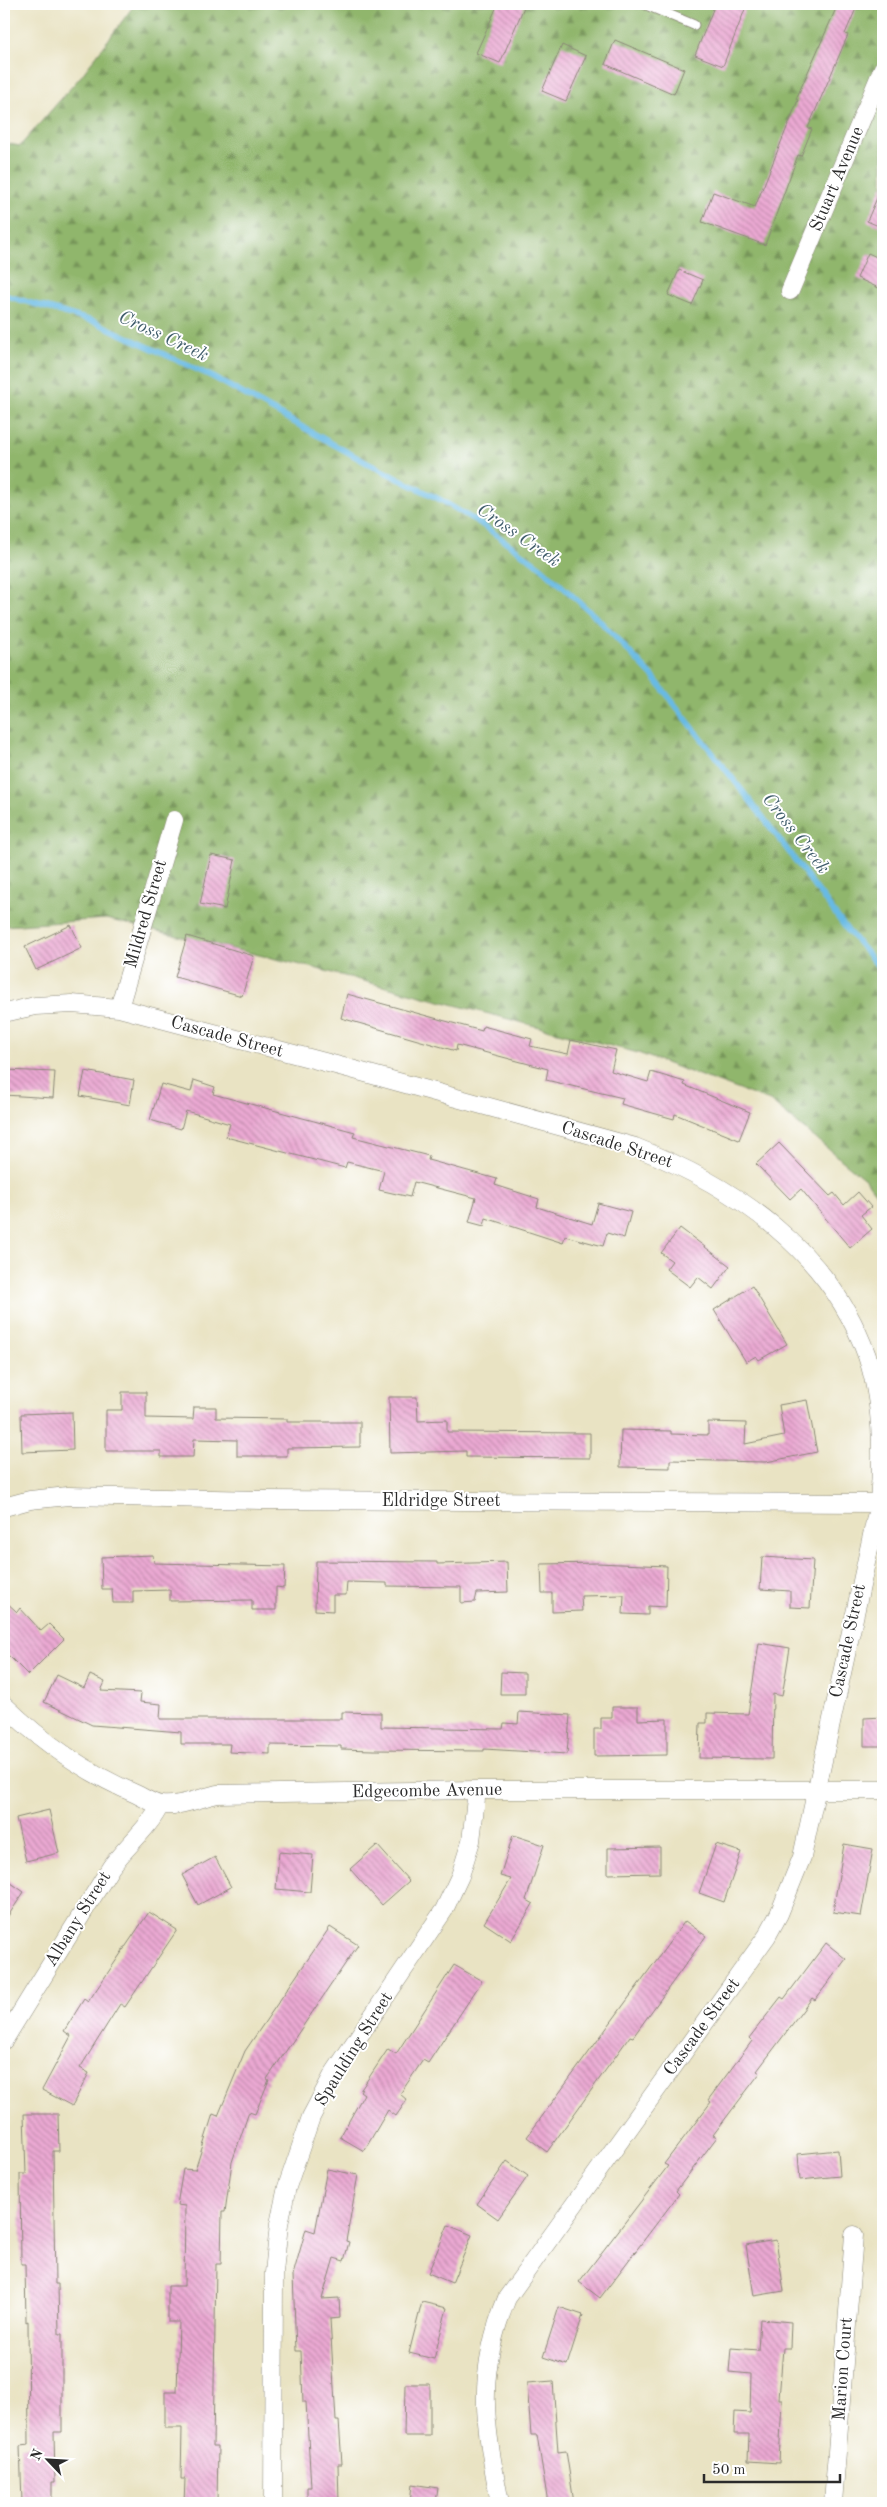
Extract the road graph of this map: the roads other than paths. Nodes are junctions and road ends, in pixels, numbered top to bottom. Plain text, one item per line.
1 (644, 4) edge
2 (694, 25) dead end
3 (883, 68) edge
4 (790, 291) dead end
5 (174, 820) dead end
6 (119, 1008) junction
7 (4, 1013) edge
8 (879, 1503) junction
9 (4, 1507) edge
10 (4, 1705) edge
11 (477, 1790) junction
12 (817, 1790) junction
13 (883, 1790) edge
14 (160, 1805) junction
15 (4, 2040) edge
16 (854, 2235) dead end
17 (273, 2503) edge
18 (500, 2503) edge
19 (833, 2503) edge

1 - 2 lane
3 - 4 street, Stuart Avenue
5 - 6 street, Mildred Street
6 - 7 street, Cascade Street
6 - 8 street, Cascade Street
8 - 9 street, Eldridge Street
8 - 12 street, Cascade Street
10 - 14 street, Edgecombe Avenue
11 - 12 street, Edgecombe Avenue
11 - 14 street, Edgecombe Avenue
11 - 17 street, Spaulding Street
12 - 13 street, Edgecombe Avenue
12 - 18 street, Cascade Street
14 - 15 street, Albany Street
16 - 19 street, Marion Court

